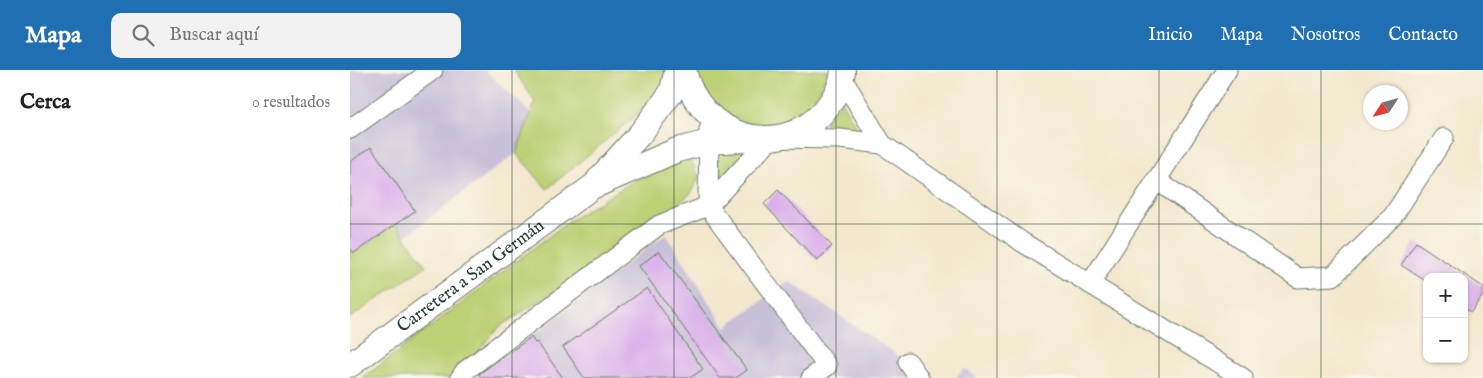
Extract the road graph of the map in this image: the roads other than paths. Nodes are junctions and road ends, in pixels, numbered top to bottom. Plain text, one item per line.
1 (434, 70) edge
2 (677, 70) edge
3 (684, 70) edge
4 (1227, 70) edge
5 (844, 73) edge
6 (710, 117) junction
7 (350, 129) edge
8 (771, 138) junction
9 (1444, 138) dead end
10 (709, 142) junction
11 (882, 144) junction
12 (1156, 180) junction
13 (592, 187) junction
14 (708, 206) junction
15 (1090, 284) junction
16 (908, 362) dead end
17 (350, 365) edge
18 (460, 378) edge
19 (811, 378) edge
20 (919, 378) edge
21 (1243, 378) edge

1 - 7 street
2 - 13 main road, Carretera a San Germán
3 - 6 main road
4 - 12 street
5 - 8 main road
5 - 11 street
6 - 8 main road
6 - 10 street
8 - 10 main road, Carretera a San Germán
8 - 11 street
8 - 14 street
9 - 12 street
10 - 13 main road, Carretera a San Germán
10 - 14 street
11 - 15 street
12 - 15 street
13 - 17 main road, Carretera a San Germán
14 - 18 street
14 - 19 street
15 - 21 street
16 - 20 street

